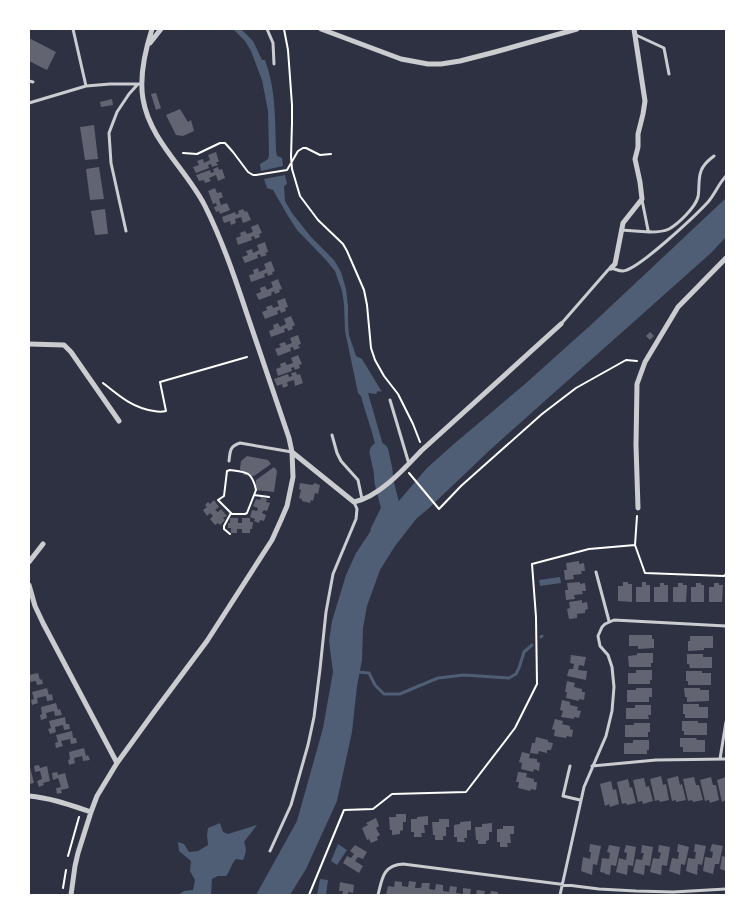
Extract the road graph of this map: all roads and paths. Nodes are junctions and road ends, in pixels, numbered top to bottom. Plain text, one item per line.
1 (73, 29) edge
2 (152, 29) edge
3 (161, 29) edge
4 (267, 29) edge
5 (284, 29) edge
6 (321, 29) edge
7 (577, 29) edge
8 (635, 32) edge
9 (148, 45) junction
10 (274, 64) dead end
11 (669, 74) dead end
12 (29, 81) edge
13 (33, 82) dead end
14 (140, 84) junction
15 (86, 86) junction
16 (29, 103) edge
17 (182, 153) dead end
18 (331, 154) dead end
19 (714, 156) dead end
20 (726, 176) edge
21 (642, 199) junction
22 (621, 230) junction
23 (126, 231) dead end
24 (650, 232) junction
25 (726, 258) edge
26 (612, 268) junction
27 (561, 324) joint
28 (29, 344) edge
29 (247, 357) dead end
30 (644, 362) junction
31 (98, 379) dead end
32 (390, 400) dead end
33 (119, 421) dead end
34 (332, 436) dead end
35 (422, 451) junction
36 (292, 452) junction
37 (229, 461) dead end
38 (409, 465) junction
39 (409, 473) dead end
40 (254, 495) junction
41 (269, 497) dead end
42 (362, 500) junction
43 (354, 502) junction
44 (638, 508) joint
45 (230, 513) junction
46 (230, 534) dead end
47 (43, 544) dead end
48 (635, 546) junction
49 (29, 562) edge
50 (596, 572) dead end
51 (726, 574) edge
52 (29, 585) edge
53 (609, 621) junction
54 (726, 626) edge
55 (726, 722) edge
56 (720, 759) junction
57 (726, 759) edge
58 (117, 763) junction
59 (570, 766) dead end
60 (592, 766) junction
61 (29, 796) edge
62 (580, 800) junction
63 (83, 809) junction
64 (91, 812) junction
65 (270, 851) dead end
66 (68, 858) dead end
67 (66, 868) dead end
68 (562, 884) junction
69 (726, 889) edge
70 (62, 895) edge
71 (71, 895) edge
72 (309, 895) edge
73 (378, 895) edge
74 (560, 895) edge

1 - 15 lane
2 - 9 street
3 - 9 street
4 - 10 lane
5 - 35 path
6 - 7 street
8 - 11 lane
8 - 21 street
9 - 14 street
12 - 13 lane
14 - 15 lane
14 - 23 lane
14 - 36 street
15 - 16 lane
17 - 18 path
19 - 24 lane
20 - 26 lane
21 - 22 street
21 - 24 lane
22 - 24 lane
22 - 26 street
25 - 30 street
26 - 27 lane
27 - 35 street
28 - 33 street
29 - 31 path
30 - 39 path
30 - 44 street
32 - 38 lane
34 - 42 lane
35 - 38 street
36 - 37 lane
36 - 43 street
36 - 58 street
38 - 42 street
40 - 41 path
40 - 45 path
40 - 45 path
42 - 43 street
43 - 65 lane
44 - 48 path
45 - 46 path
47 - 49 street
48 - 51 path
48 - 72 path
50 - 53 lane
52 - 58 street
53 - 54 lane
53 - 60 lane
55 - 56 lane
56 - 57 lane
56 - 60 lane
58 - 64 street
59 - 62 lane
60 - 62 lane
61 - 63 street
62 - 68 lane
63 - 64 street
63 - 66 path
64 - 71 street
67 - 70 path
68 - 69 lane
68 - 73 lane
68 - 74 lane

